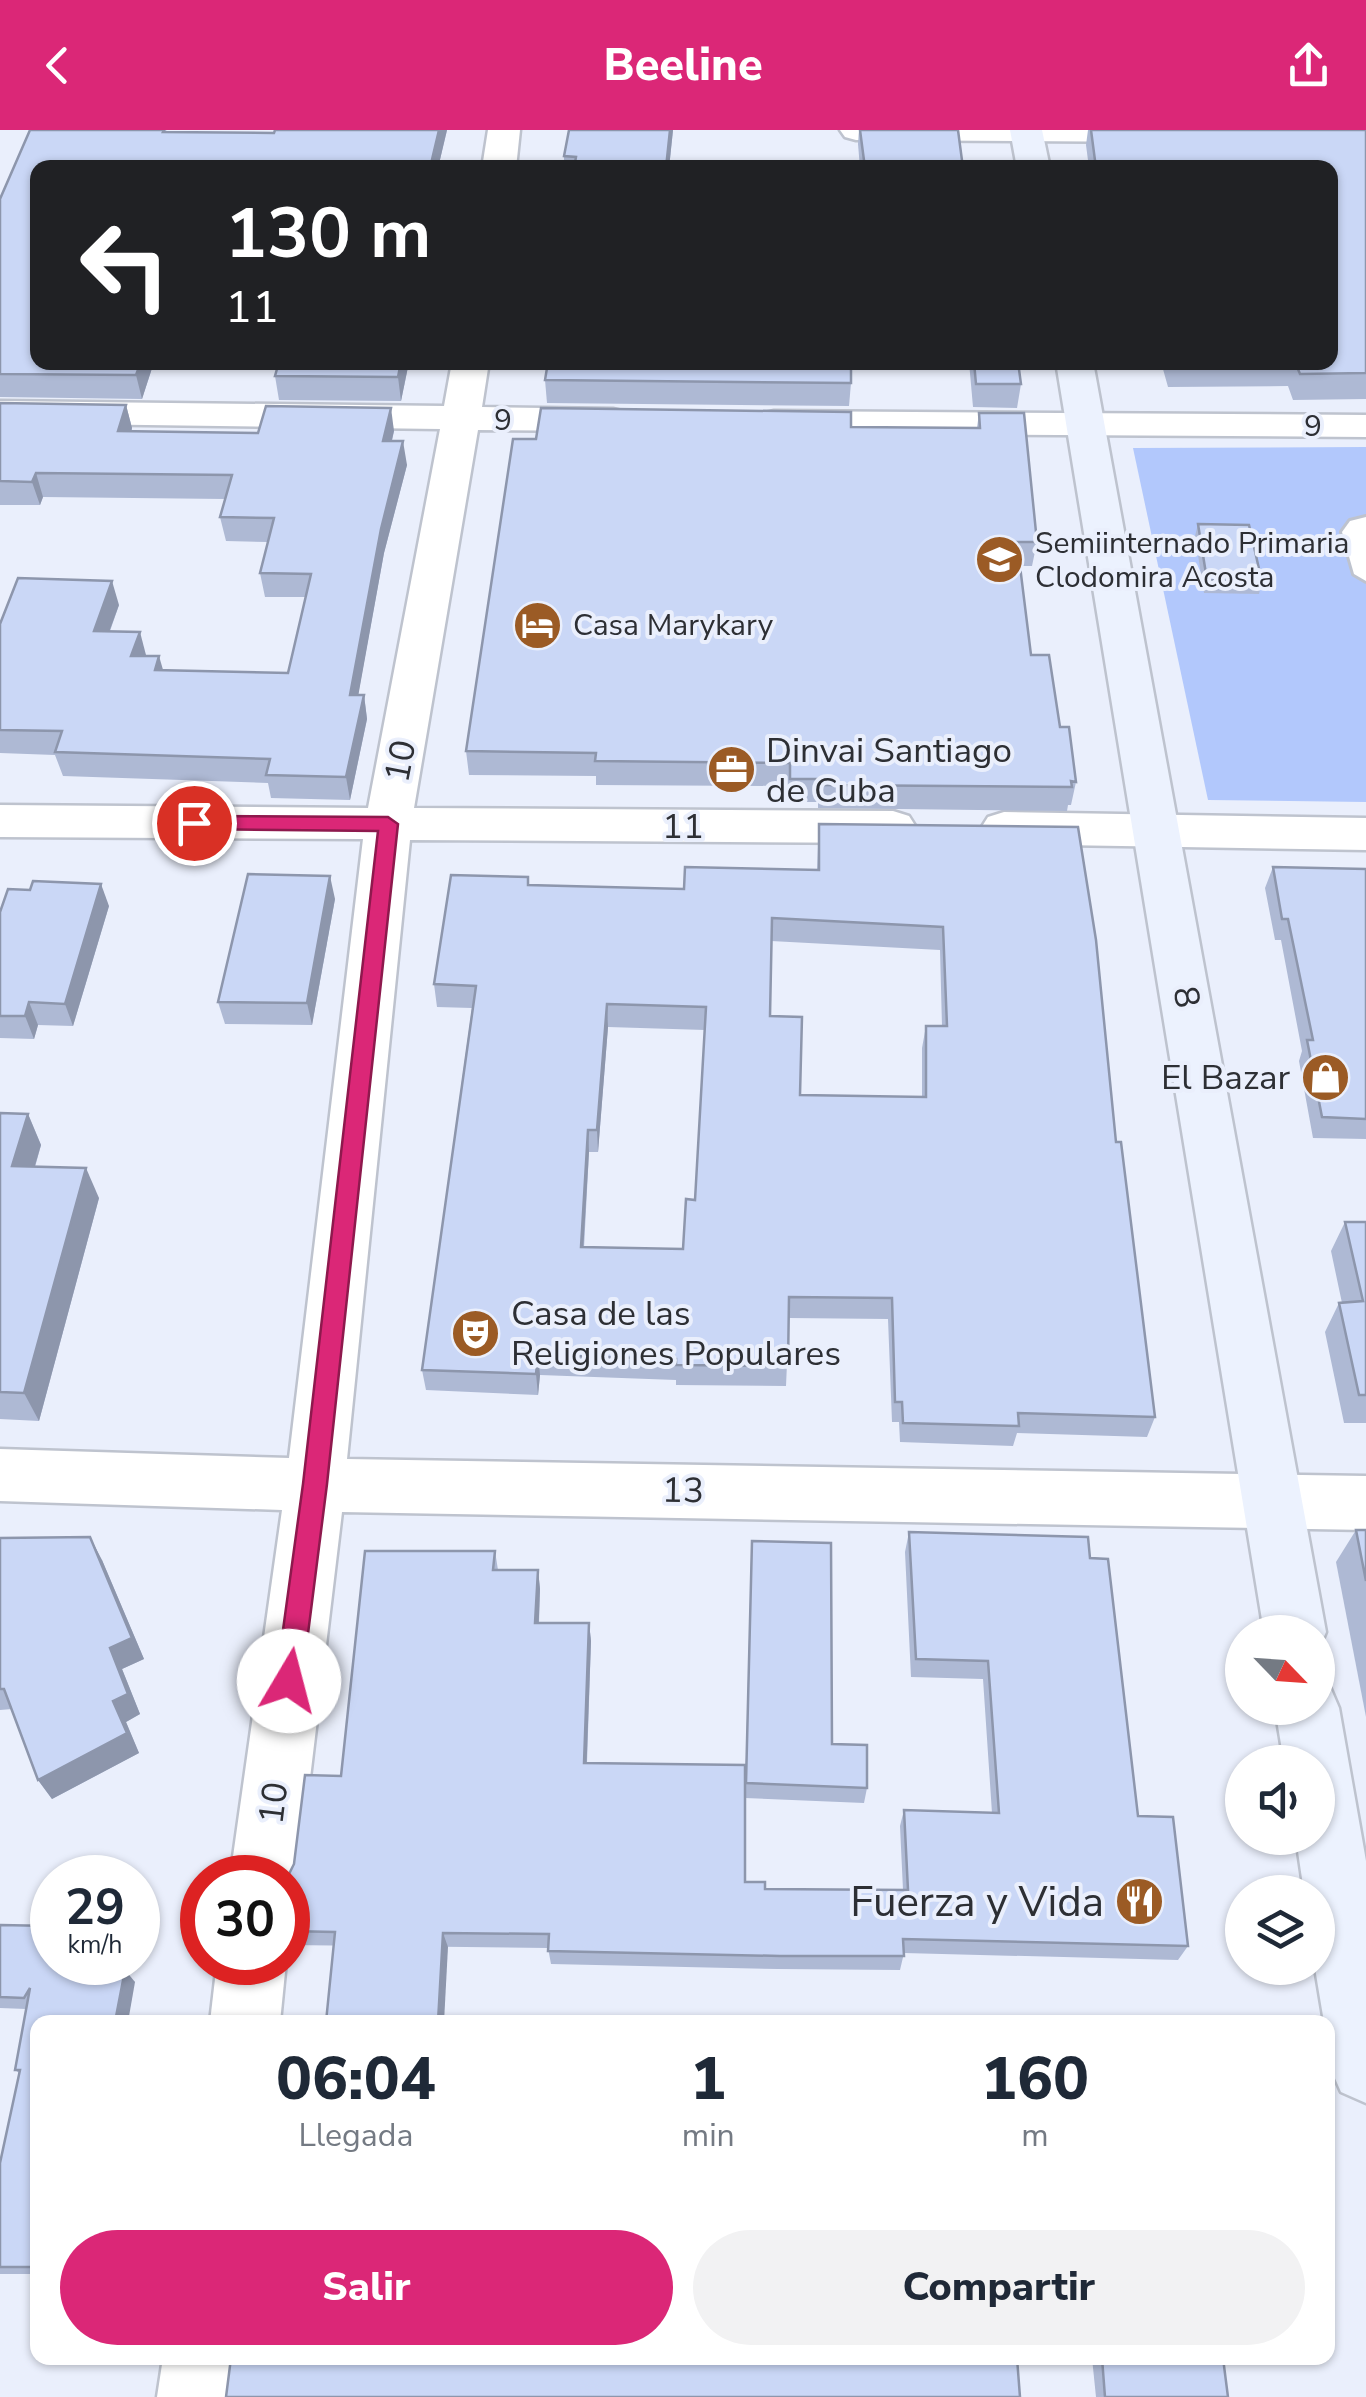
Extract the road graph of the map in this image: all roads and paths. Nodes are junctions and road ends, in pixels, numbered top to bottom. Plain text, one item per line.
1 (504, 130) edge
2 (856, 130) edge
3 (1026, 130) edge
4 (1196, 132) edge
5 (500, 160) edge
6 (1032, 160) edge
7 (470, 370) edge
8 (1076, 370) edge
9 (0, 412) edge
10 (463, 419) junction
11 (658, 421) edge
12 (736, 421) edge
13 (1087, 424) junction
14 (1366, 426) edge
15 (1366, 524) edge
16 (1366, 574) edge
17 (0, 822) edge
18 (388, 824) junction
19 (1158, 829) junction
20 (1366, 834) edge
21 (0, 1475) edge
22 (315, 1484) junction
23 (1273, 1500) junction
24 (1366, 1503) edge
25 (1292, 1615) edge
26 (267, 1855) edge
27 (1332, 1855) edge
28 (249, 1985) edge
29 (245, 2015) edge
30 (1366, 2067) edge
31 (200, 2365) edge
32 (196, 2397) edge

1 - 5 street
2 - 3 street
3 - 4 street
3 - 6 street
7 - 10 street, 10
8 - 13 street, 8
9 - 10 street, 9
10 - 11 street, 9
10 - 18 street, 10
12 - 13 street, 9
13 - 14 street, 9
13 - 19 street, 8
15 - 16 lane
17 - 18 street, 11
18 - 19 street, 11
18 - 22 street, 10
19 - 20 street, 11
19 - 23 street, 8
21 - 22 street, 13
22 - 23 street, 13
22 - 26 street, 10
23 - 24 street, 13
23 - 25 street, 8
27 - 30 street
28 - 29 street
31 - 32 street

